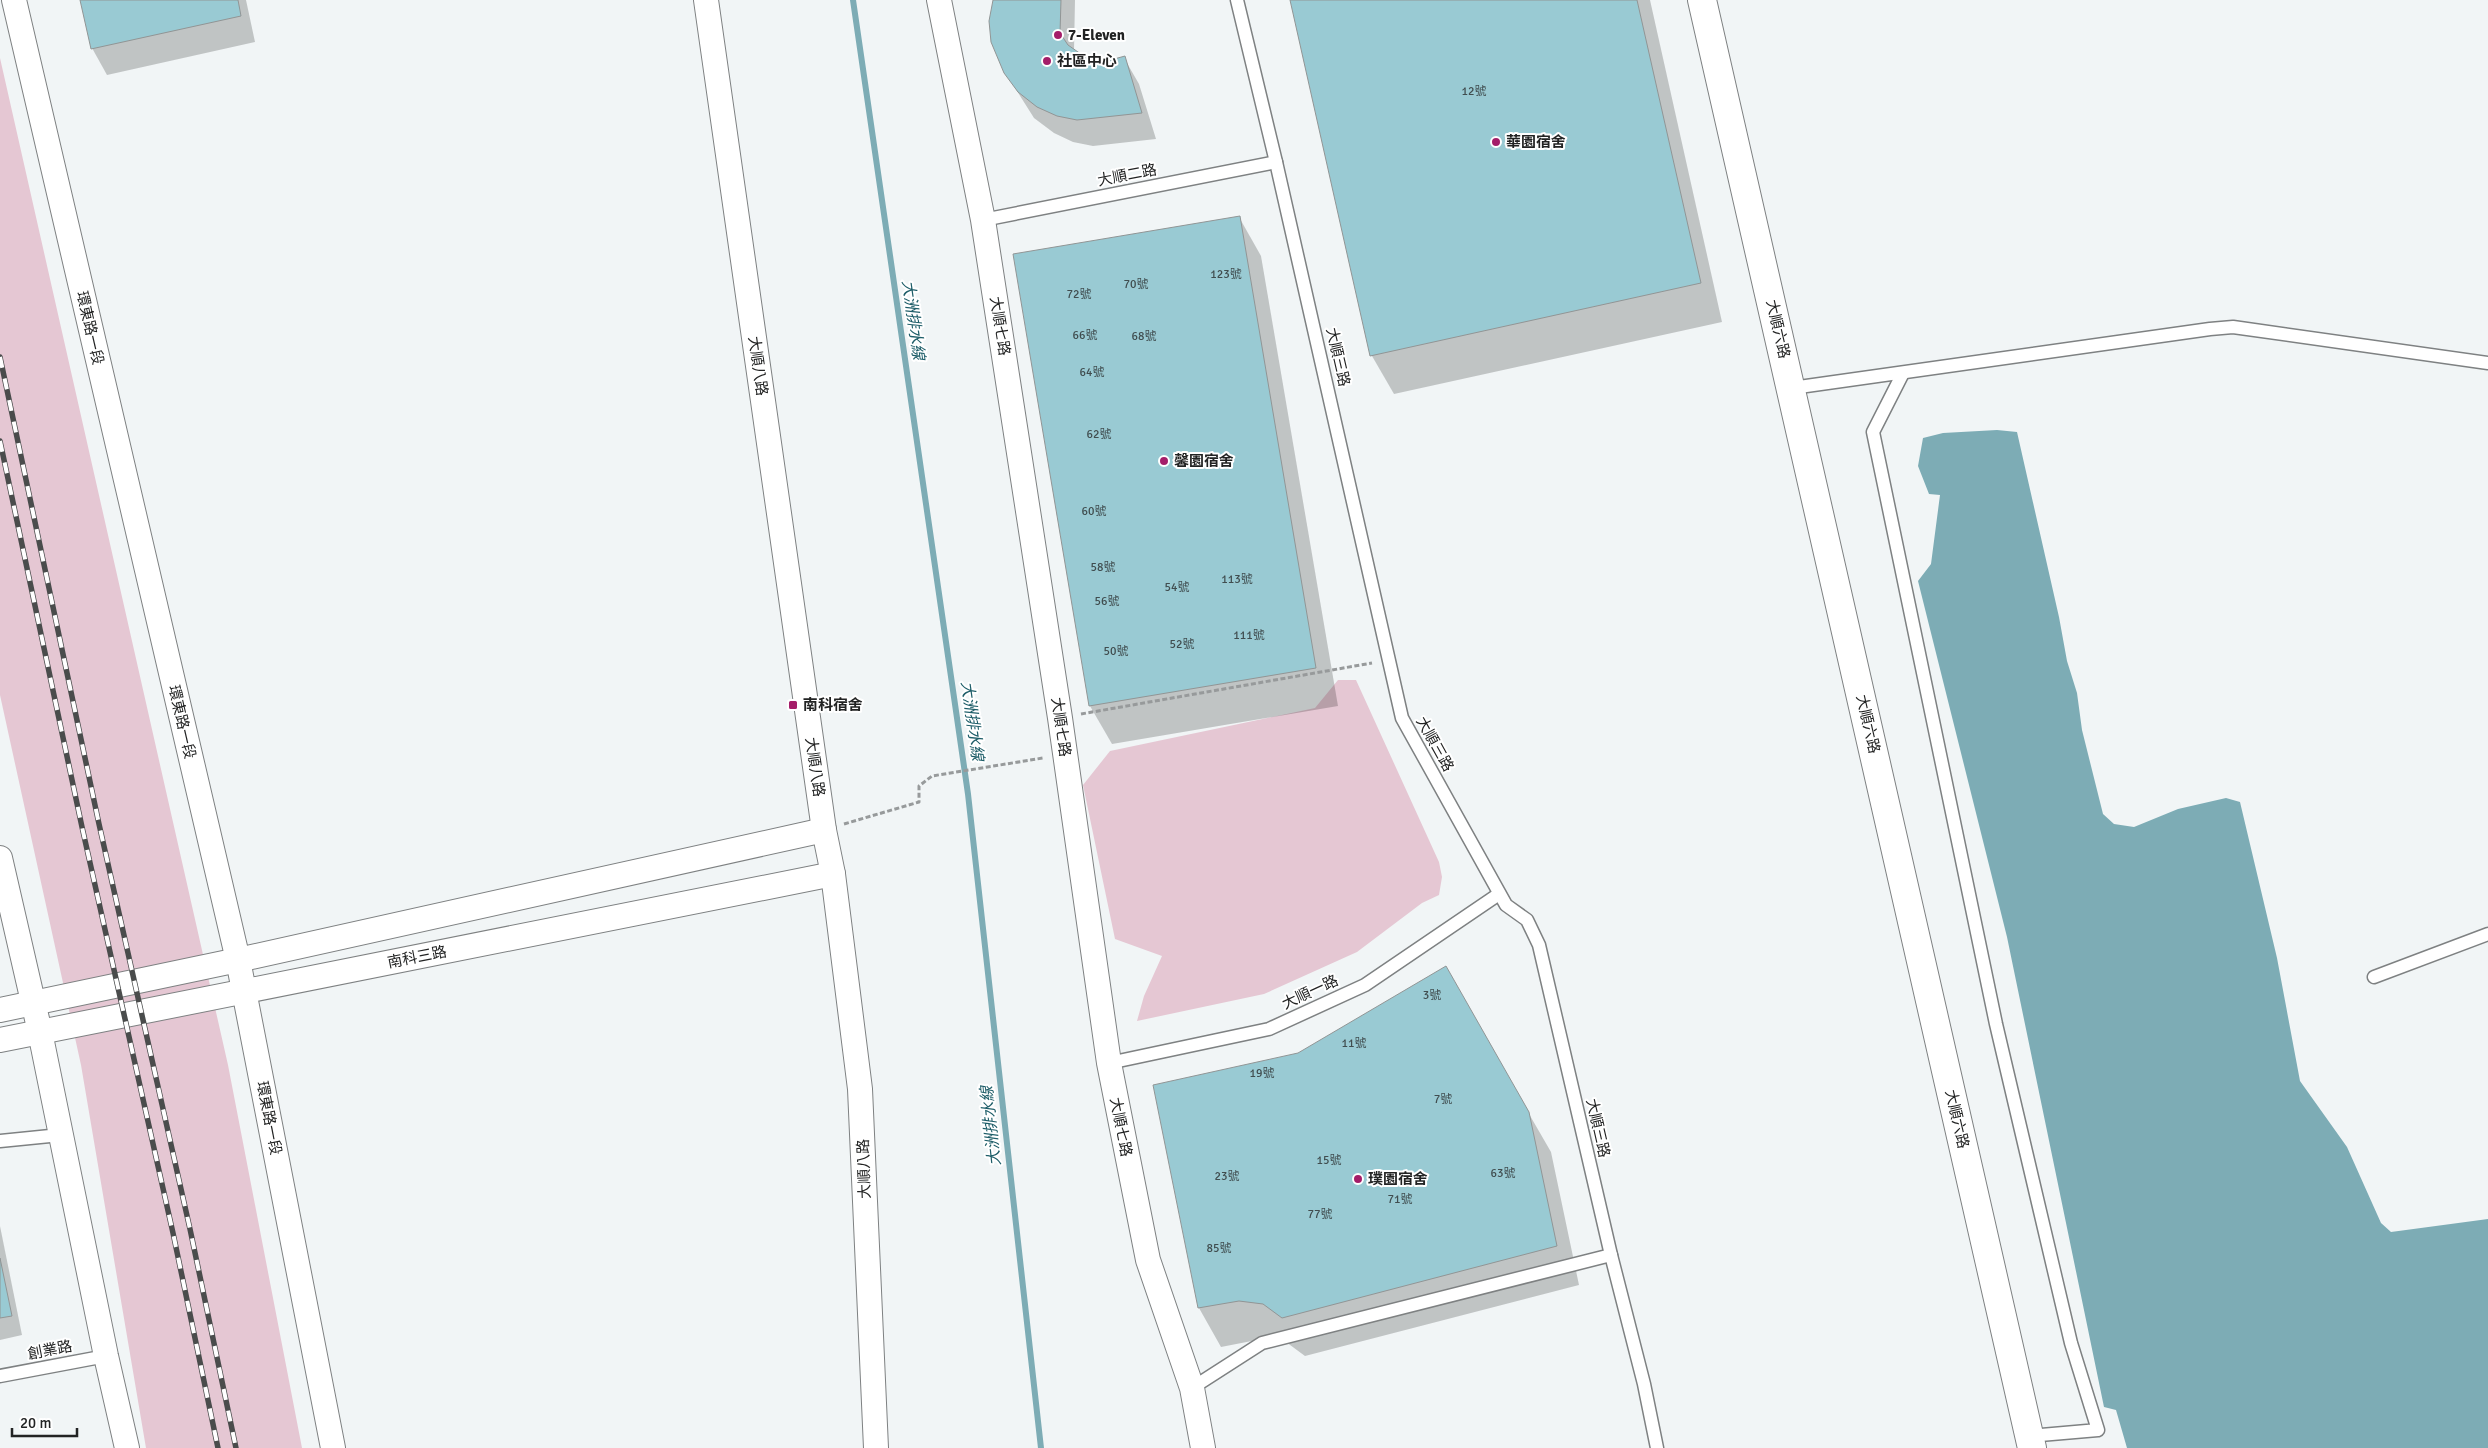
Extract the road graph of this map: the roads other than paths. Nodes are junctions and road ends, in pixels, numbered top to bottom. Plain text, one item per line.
1 (14, 0) edge
2 (706, 0) edge
3 (939, 0) edge
4 (1236, 0) edge
5 (1702, 0) edge
6 (1276, 162) junction
7 (983, 220) junction
8 (2488, 363) edge
9 (1903, 372) junction
10 (1792, 388) junction
11 (824, 830) junction
12 (0, 858) edge
13 (833, 874) junction
14 (1500, 894) junction
15 (2488, 934) edge
16 (238, 960) junction
17 (2374, 977) dead end
18 (244, 992) junction
19 (33, 1003) junction
20 (0, 1010) edge
21 (40, 1032) junction
22 (0, 1040) edge
23 (1109, 1063) junction
24 (60, 1135) junction
25 (0, 1141) edge
26 (1610, 1256) junction
27 (106, 1356) junction
28 (0, 1376) edge
29 (1192, 1388) junction
30 (2030, 1442) edge
31 (127, 1448) edge
32 (333, 1448) edge
33 (876, 1448) edge
34 (1204, 1448) edge
35 (1656, 1448) edge

1 - 16 street, 環東路一段
2 - 11 street, 大順八路
3 - 7 street, 大順七路
4 - 6 lane, 大順三路
5 - 10 street, 大順六路
6 - 7 lane, 大順二路
6 - 14 lane, 大順三路
7 - 23 street, 大順七路
8 - 9 lane
9 - 10 lane
9 - 30 lane
10 - 30 street, 大順六路
11 - 13 street, 大順八路
11 - 16 street
12 - 19 street
13 - 18 street, 南科三路
13 - 33 street, 大順八路
14 - 23 lane, 大順一路
14 - 26 lane, 大順三路
15 - 17 lane
16 - 18 street, 環東路一段
16 - 19 street
18 - 21 street, 南科三路
18 - 32 street, 環東路一段
19 - 20 street
19 - 21 street
21 - 22 street, 南科三路
21 - 24 street
23 - 29 street, 大順七路
24 - 25 lane
24 - 27 street
26 - 29 lane
26 - 35 lane, 大順三路
27 - 28 lane, 創業路
27 - 31 street
29 - 34 street, 大順七路

